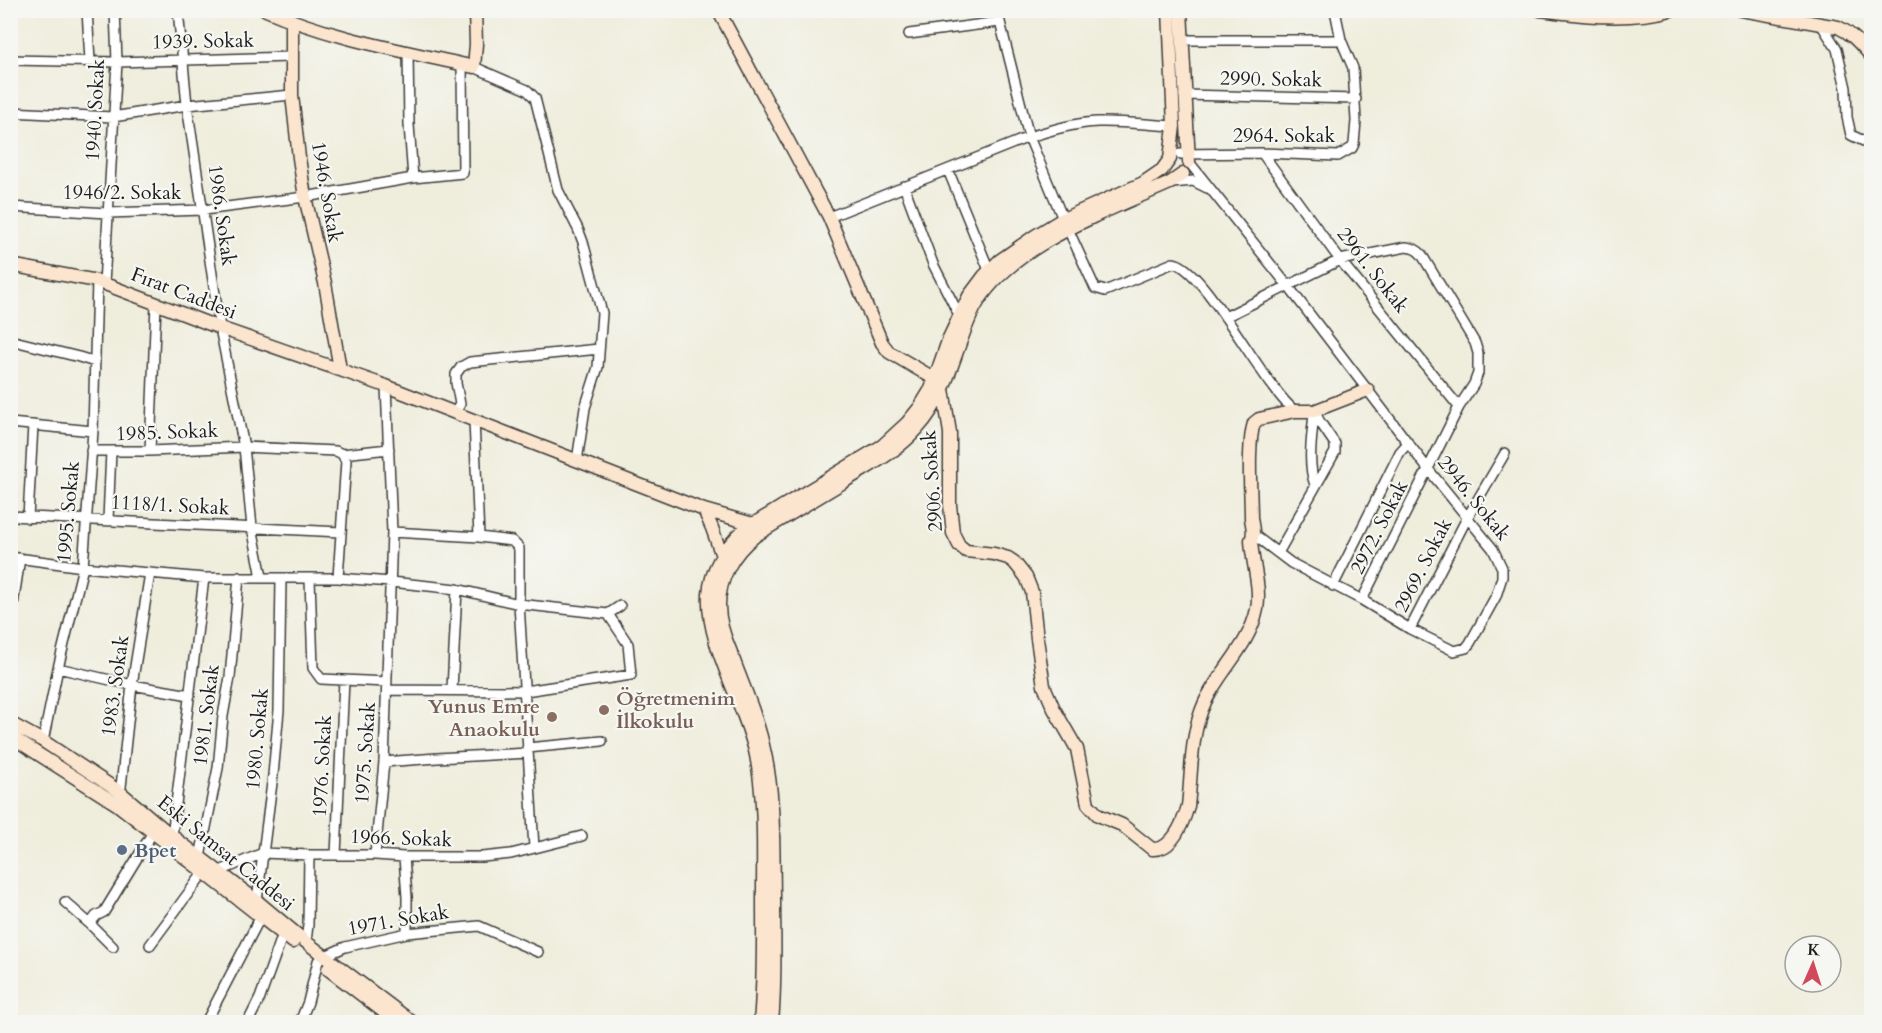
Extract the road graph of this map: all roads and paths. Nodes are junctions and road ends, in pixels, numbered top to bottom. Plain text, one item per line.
1 (87, 10) edge
2 (115, 10) edge
3 (178, 10) edge
4 (475, 10) edge
5 (717, 10) edge
6 (997, 10) edge
7 (1170, 10) edge
8 (1181, 10) edge
9 (1335, 10) edge
10 (1540, 10) edge
11 (1671, 10) edge
12 (1741, 10) edge
13 (269, 11) edge
14 (292, 20) junction
15 (999, 22) junction
16 (1821, 24) junction
17 (909, 34) dead end
18 (1182, 40) junction
19 (1341, 40) junction
20 (408, 51) junction
21 (291, 57) junction
22 (1872, 57) edge
23 (183, 58) junction
24 (10, 60) edge
25 (90, 61) junction
26 (117, 62) junction
27 (468, 66) junction
28 (292, 95) junction
29 (1185, 95) junction
30 (1356, 99) junction
31 (187, 105) junction
32 (10, 112) edge
33 (112, 117) junction
34 (1174, 126) junction
35 (1029, 137) junction
36 (1872, 145) edge
37 (1262, 153) junction
38 (1182, 157) junction
39 (948, 170) junction
40 (413, 178) junction
41 (1188, 178) junction
42 (904, 186) junction
43 (1209, 189) junction
44 (305, 197) junction
45 (10, 207) edge
46 (204, 210) junction
47 (107, 213) junction
48 (829, 218) junction
49 (1065, 224) junction
50 (1340, 260) junction
51 (10, 265) edge
52 (989, 270) junction
53 (100, 282) junction
54 (1288, 286) junction
55 (156, 304) junction
56 (959, 315) junction
57 (1225, 317) junction
58 (220, 328) junction
59 (10, 340) edge
60 (600, 349) junction
61 (95, 362) junction
62 (340, 369) junction
63 (939, 384) junction
64 (386, 386) junction
65 (1368, 390) junction
66 (1459, 407) junction
67 (1295, 411) junction
68 (1314, 411) junction
69 (455, 413) junction
70 (474, 420) junction
71 (10, 423) edge
72 (33, 425) junction
73 (93, 431) junction
74 (1408, 443) junction
75 (244, 447) junction
76 (388, 449) junction
77 (91, 451) junction
78 (150, 451) junction
79 (111, 452) junction
80 (1505, 453) dead end
81 (342, 454) junction
82 (577, 460) junction
83 (1428, 469) junction
84 (1315, 485) junction
85 (704, 510) junction
86 (10, 516) edge
87 (28, 518) junction
88 (1467, 518) junction
89 (86, 519) junction
90 (108, 520) junction
91 (252, 527) junction
92 (759, 527) junction
93 (341, 532) junction
94 (392, 532) junction
95 (1254, 535) junction
96 (479, 537) junction
97 (1278, 553) junction
98 (722, 556) junction
99 (15, 558) edge
100 (83, 567) junction
101 (150, 573) junction
102 (239, 577) junction
103 (262, 577) junction
104 (204, 578) junction
105 (338, 578) junction
106 (281, 579) junction
107 (309, 579) junction
108 (391, 582) junction
109 (1333, 586) junction
110 (457, 589) junction
111 (1362, 600) junction
112 (519, 604) junction
113 (621, 606) dead end
114 (608, 614) junction
115 (10, 625) edge
116 (1410, 629) junction
117 (58, 668) junction
118 (345, 680) junction
119 (132, 685) junction
120 (387, 686) junction
121 (452, 690) junction
122 (525, 691) junction
123 (190, 695) junction
124 (10, 723) edge
125 (10, 736) edge
126 (43, 741) junction
127 (602, 741) dead end
128 (527, 750) junction
129 (384, 762) junction
130 (119, 798) junction
131 (153, 832) junction
132 (172, 836) junction
133 (582, 836) dead end
134 (534, 848) junction
135 (263, 853) junction
136 (309, 855) junction
137 (336, 855) junction
138 (375, 855) junction
139 (200, 857) junction
140 (404, 857) junction
141 (220, 871) junction
142 (204, 872) junction
143 (257, 901) junction
144 (65, 902) dead end
145 (261, 916) junction
146 (90, 924) junction
147 (407, 933) junction
148 (284, 934) junction
149 (306, 942) junction
150 (150, 945) dead end
151 (113, 947) dead end
152 (538, 952) dead end
153 (321, 959) junction
154 (206, 1023) edge
155 (248, 1023) edge
156 (300, 1023) edge
157 (397, 1023) edge
158 (412, 1023) edge
159 (760, 1023) edge
160 (772, 1023) edge

1 - 25 street
2 - 26 street, 1940. Sokak
3 - 23 street, 1986. Sokak
4 - 27 street
5 - 48 street
6 - 15 street
7 - 34 street
8 - 18 street
9 - 19 street, 2964. Sokak
10 - 11 street
12 - 16 street
13 - 14 street
14 - 20 street
14 - 21 street, 1946. Sokak
15 - 17 street
15 - 35 street
16 - 22 street
16 - 36 street
18 - 19 street
18 - 29 street
19 - 30 street, 2964. Sokak
20 - 27 street
20 - 40 street
21 - 23 street, 1939. Sokak
21 - 28 street, 1946. Sokak
23 - 26 street, 1939. Sokak
23 - 31 street, 1986. Sokak
24 - 25 street, 1939. Sokak
25 - 26 street, 1939. Sokak
26 - 33 street, 1940. Sokak
27 - 40 street, 1946/2. Sokak
27 - 60 street
28 - 31 street
28 - 44 street, 1946. Sokak
29 - 30 street, 2990. Sokak
29 - 38 street
30 - 37 street, 2964. Sokak
31 - 33 street
31 - 46 street, 1986. Sokak
32 - 33 street
33 - 47 street, 1940. Sokak
34 - 35 street
34 - 38 street
35 - 39 street
35 - 49 street
37 - 38 street, 2964. Sokak
37 - 50 street, 2961. Sokak
38 - 41 street
38 - 41 street
38 - 43 street, 2946. Sokak
38 - 49 street
39 - 42 street
39 - 52 street
40 - 44 street, 1946/2. Sokak
41 - 43 street
41 - 49 street
42 - 48 street
42 - 56 street
43 - 54 street, 2946. Sokak
44 - 46 street, 1946/2. Sokak
44 - 62 street, 1946. Sokak
45 - 47 street, 1946/2. Sokak
46 - 47 street, 1946/2. Sokak
46 - 58 street, 1986. Sokak
47 - 53 street, 1940. Sokak
48 - 63 street
49 - 52 street
49 - 57 street
49 - 63 street
50 - 54 street
50 - 66 street, 2961. Sokak
50 - 66 street, 2972. Sokak
51 - 53 street, Fırat Caddesi
52 - 56 street
53 - 55 street, Fırat Caddesi
53 - 61 street, 1995. Sokak
54 - 57 street
54 - 65 street, 2946. Sokak
55 - 58 street, Fırat Caddesi
55 - 78 street
56 - 63 street
57 - 67 street
58 - 62 street, Fırat Caddesi
58 - 75 street, 1986. Sokak
59 - 61 street
60 - 69 street
60 - 82 street
61 - 73 street, 1995. Sokak
62 - 64 street, Fırat Caddesi
63 - 92 street
63 - 95 street, 2906. Sokak
64 - 69 street, Fırat Caddesi
64 - 76 street, 1975. Sokak
65 - 68 street, 2906. Sokak
65 - 74 street, 2946. Sokak
66 - 83 street, 2972. Sokak
67 - 68 street, 2906. Sokak
67 - 95 street, 2906. Sokak
68 - 84 street
68 - 84 street
69 - 70 street, Fırat Caddesi
70 - 82 street, Fırat Caddesi
70 - 96 street
71 - 72 street
72 - 73 street
72 - 87 street
73 - 77 street, 1995. Sokak
74 - 83 street, 2946. Sokak
74 - 109 street
75 - 78 street, 1985. Sokak
75 - 81 street, 1985. Sokak
75 - 91 street, 1986. Sokak
76 - 81 street, 1985. Sokak
76 - 94 street, 1975. Sokak
77 - 79 street, 1985. Sokak
77 - 89 street, 1995. Sokak
78 - 79 street, 1985. Sokak
79 - 90 street
80 - 88 street, 2969. Sokak
81 - 93 street
82 - 85 street, Fırat Caddesi
83 - 88 street, 2946. Sokak
83 - 111 street, 2972. Sokak
84 - 97 street
85 - 92 street, Fırat Caddesi
85 - 98 street
86 - 87 street, 1118/1. Sokak
87 - 89 street, 1118/1. Sokak
88 - 116 street, 2969. Sokak
88 - 116 street, 2946. Sokak
89 - 90 street, 1118/1. Sokak
89 - 100 street, 1995. Sokak
90 - 91 street, 1118/1. Sokak
91 - 93 street, 1118/1. Sokak
91 - 103 street, 1986. Sokak
92 - 98 street
92 - 160 street
93 - 105 street
94 - 96 street
94 - 108 street, 1975. Sokak
95 - 97 street, 2946. Sokak
96 - 112 street
97 - 109 street, 2946. Sokak
98 - 159 street
99 - 100 street
99 - 115 street
100 - 101 street
100 - 117 street, 1995. Sokak
101 - 104 street
101 - 119 street, 1983. Sokak
102 - 103 street
102 - 104 street
102 - 139 street, 1981. Sokak
103 - 106 street
104 - 123 street
105 - 107 street
105 - 108 street
106 - 107 street
106 - 135 street, 1980. Sokak
107 - 118 street
108 - 110 street
108 - 120 street, 1975. Sokak
109 - 111 street, 2946. Sokak
110 - 112 street
110 - 121 street
111 - 116 street, 2946. Sokak
112 - 114 street
112 - 122 street
113 - 114 street
114 - 122 street
117 - 119 street
117 - 126 street, 1995. Sokak
118 - 120 street
118 - 137 street, 1976. Sokak
119 - 123 street
119 - 130 street, 1983. Sokak
120 - 121 street
120 - 129 street, 1975. Sokak
121 - 122 street
122 - 128 street
123 - 132 street
124 - 126 street, Eski Samsat Caddesi
125 - 130 street, Eski Samsat Caddesi
126 - 130 street, Eski Samsat Caddesi
127 - 128 street
128 - 129 street
128 - 134 street
129 - 138 street, 1975. Sokak
130 - 131 street, Eski Samsat Caddesi
130 - 132 street, Eski Samsat Caddesi
131 - 142 street, Eski Samsat Caddesi
131 - 146 street
132 - 139 street, Eski Samsat Caddesi
133 - 134 street, 1966. Sokak
134 - 140 street, 1966. Sokak
135 - 136 street, 1966. Sokak
135 - 141 street, 1966. Sokak
135 - 143 street, 1980. Sokak
136 - 137 street, 1966. Sokak
136 - 149 street
137 - 138 street, 1966. Sokak
138 - 140 street, 1966. Sokak
139 - 141 street, Eski Samsat Caddesi
140 - 147 street
141 - 143 street, Eski Samsat Caddesi
142 - 145 street, Eski Samsat Caddesi
142 - 150 street
143 - 149 street, Eski Samsat Caddesi
144 - 146 street
145 - 148 street, Eski Samsat Caddesi
145 - 154 street
146 - 151 street
147 - 152 street, 1971. Sokak
147 - 153 street, 1971. Sokak
148 - 153 street, Eski Samsat Caddesi
148 - 155 street
149 - 153 street, Eski Samsat Caddesi
153 - 156 street
153 - 157 street, Eski Samsat Caddesi
153 - 158 street, Eski Samsat Caddesi

